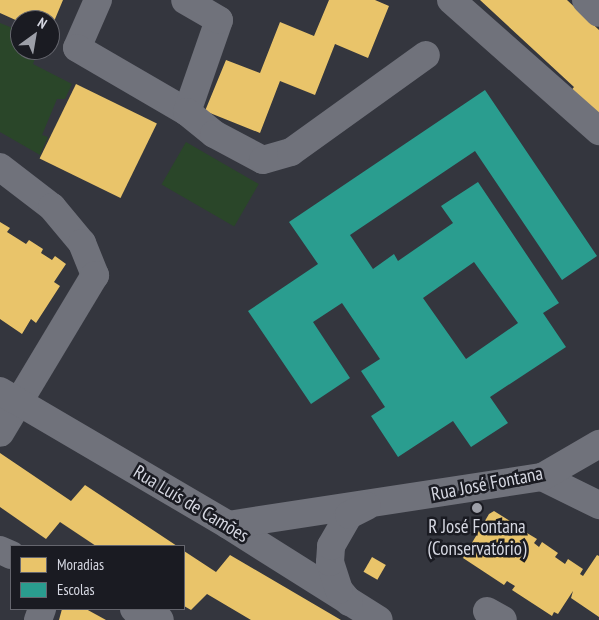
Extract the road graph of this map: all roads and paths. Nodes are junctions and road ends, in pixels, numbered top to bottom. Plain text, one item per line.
1 (98, 0) edge
2 (185, 0) edge
3 (451, 0) edge
4 (586, 0) edge
5 (599, 13) edge
6 (426, 55) dead end
7 (188, 112) junction
8 (599, 131) edge
9 (4, 175) edge
10 (10, 397) edge
11 (0, 433) edge
12 (599, 444) edge
13 (542, 477) junction
14 (368, 505) junction
15 (599, 505) edge
16 (228, 525) junction
17 (350, 603) junction
18 (136, 610) edge
19 (160, 620) edge
20 (379, 620) edge

1 - 7 street
2 - 7 street
3 - 8 street
4 - 5 street
6 - 7 street
9 - 10 street
10 - 11 street
10 - 16 street, Rua Luís de Camões
12 - 13 street, Rua José Fontana
13 - 14 street, Rua José Fontana
13 - 15 street
14 - 16 street, Rua José Fontana
14 - 17 street, Rua José Fontana
16 - 17 street, Rua Luís de Camões
17 - 20 street, Rua Luís de Camões
18 - 19 street

